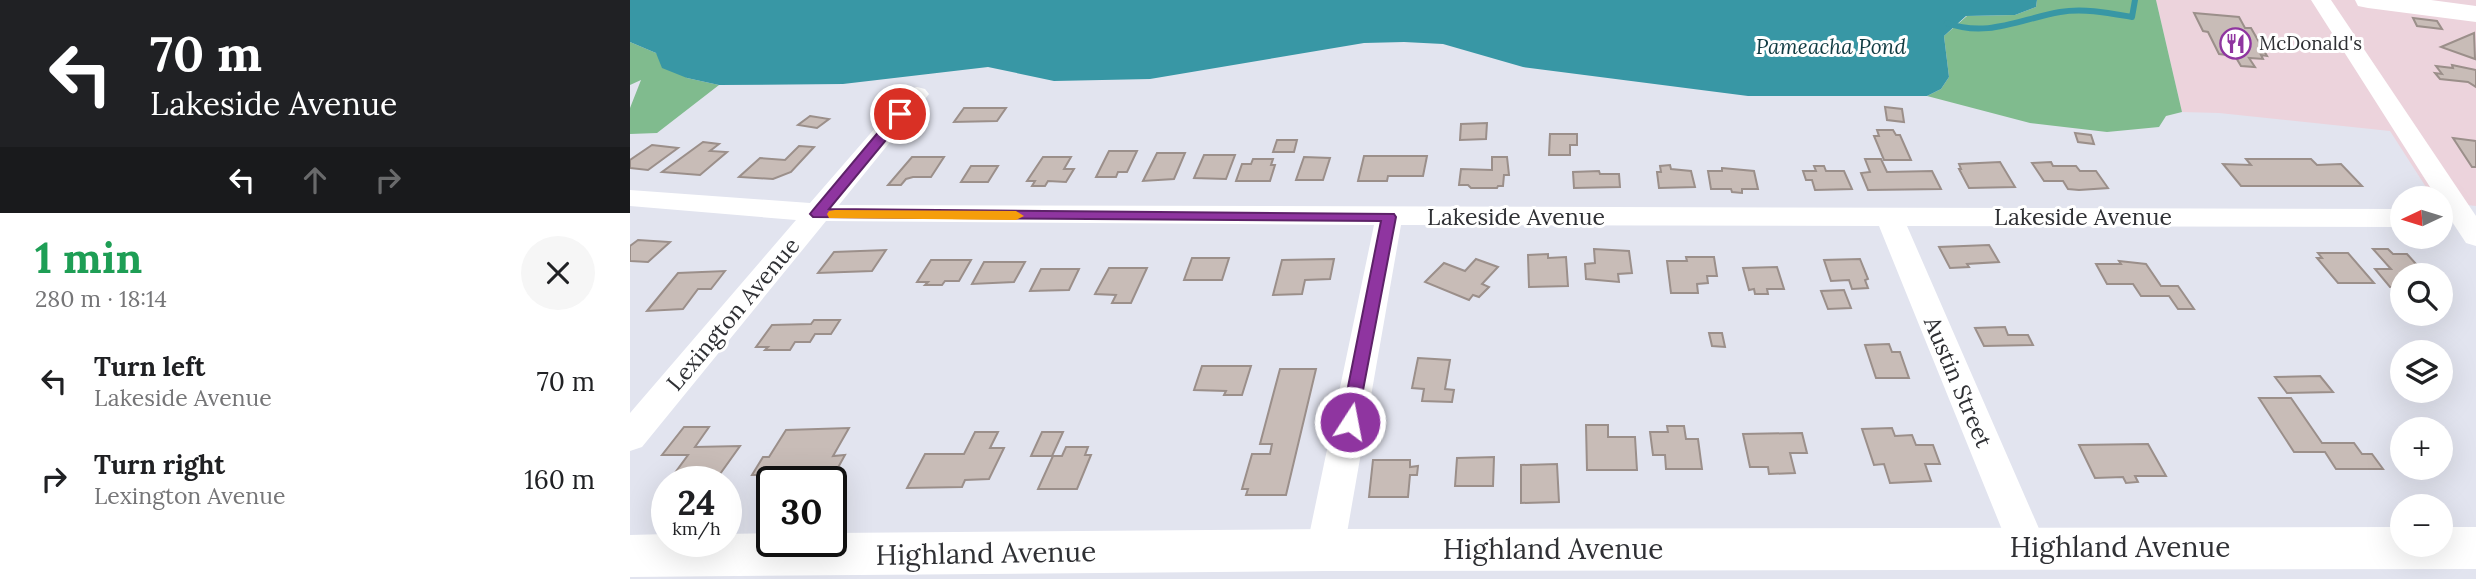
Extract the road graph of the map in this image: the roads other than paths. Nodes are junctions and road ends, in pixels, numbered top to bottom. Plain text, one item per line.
1 (2321, 0) edge
2 (2368, 0) edge
3 (2476, 14) edge
4 (917, 94) dead end
5 (630, 198) edge
6 (818, 214) junction
7 (1389, 217) junction
8 (1889, 217) junction
9 (2390, 218) edge
10 (2460, 225) edge
11 (630, 437) edge
12 (2028, 547) junction
13 (2476, 548) edge
14 (1325, 550) junction
15 (630, 556) edge

1 - 10 street
2 - 3 street
4 - 6 street, Lexington Avenue
5 - 6 street, Lakeside Avenue
6 - 7 street, Lakeside Avenue
6 - 11 street, Lexington Avenue
7 - 8 street, Lakeside Avenue
7 - 14 street
8 - 9 street, Lakeside Avenue
8 - 12 street, Austin Street
12 - 13 street, Highland Avenue
12 - 14 street, Highland Avenue
14 - 15 street, Highland Avenue

